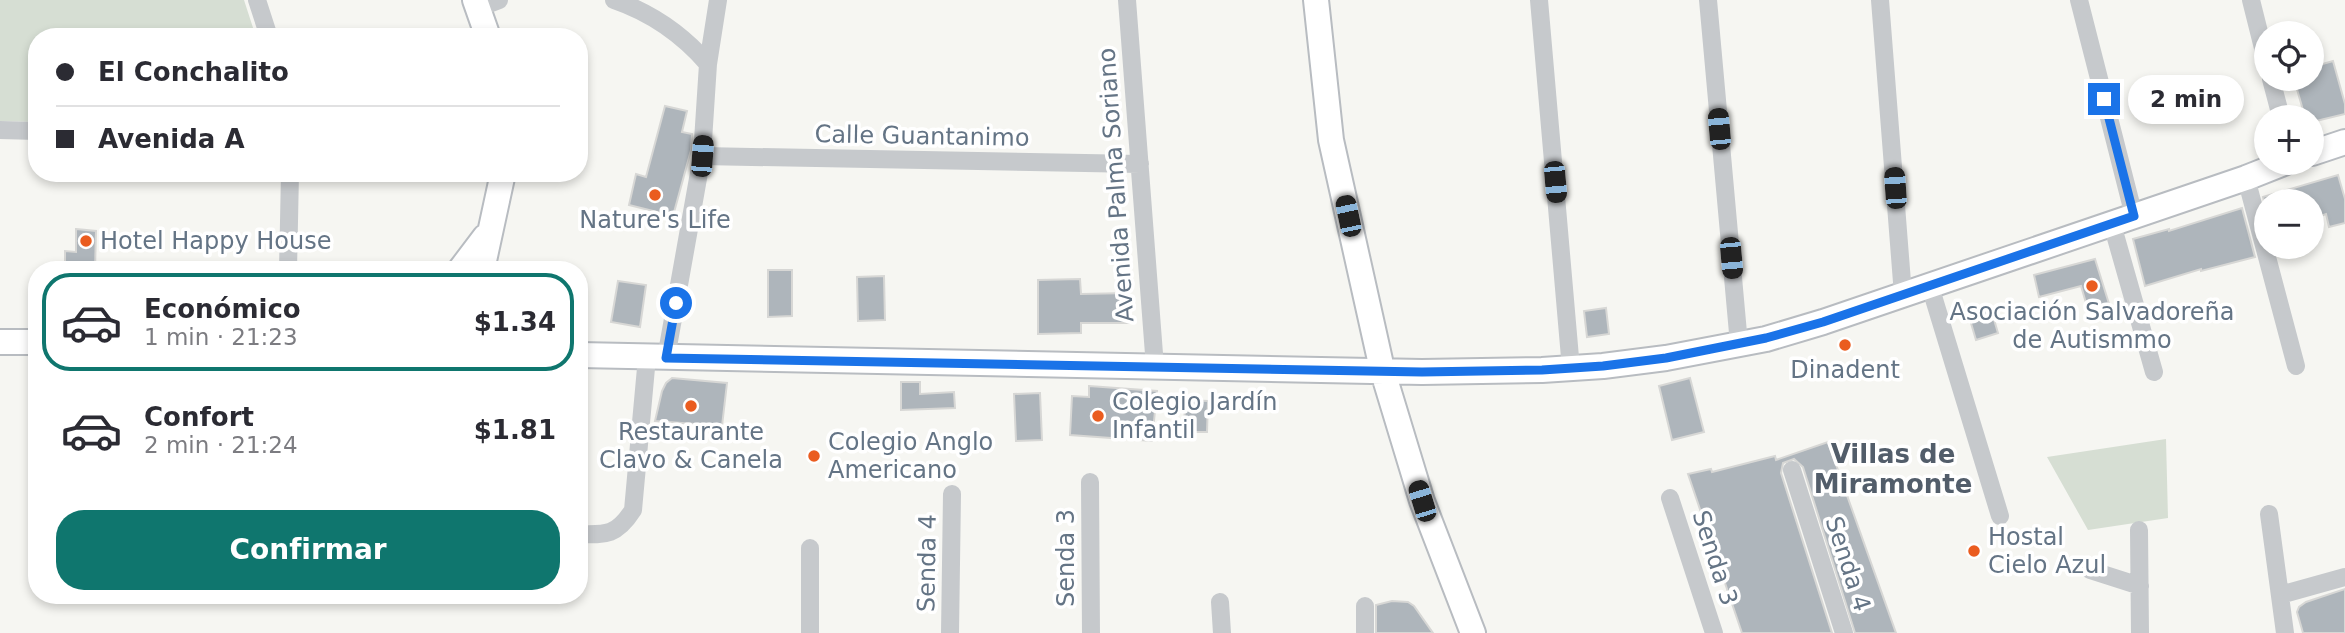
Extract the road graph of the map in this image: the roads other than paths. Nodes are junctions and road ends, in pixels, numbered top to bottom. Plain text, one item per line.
1 (257, 0) edge
2 (614, 0) edge
3 (718, 0) edge
4 (1127, 0) edge
5 (1316, 0) edge
6 (1539, 0) edge
7 (1708, 0) edge
8 (1880, 0) edge
9 (2079, 0) edge
10 (2251, 0) edge
11 (484, 3) edge
12 (2256, 21) edge
13 (267, 28) edge
14 (487, 28) edge
15 (708, 64) junction
16 (0, 130) edge
17 (28, 131) edge
18 (2345, 142) edge
19 (2324, 149) edge
20 (702, 156) junction
21 (1140, 164) junction
22 (2254, 175) edge
23 (2246, 178) junction
24 (290, 182) edge
25 (501, 182) edge
26 (2123, 220) junction
27 (489, 231) junction
28 (288, 261) edge
29 (467, 261) edge
30 (484, 261) edge
31 (1930, 286) junction
32 (1903, 295) junction
33 (0, 342) edge
34 (28, 342) edge
35 (1739, 344) junction
36 (588, 355) edge
37 (656, 357) junction
38 (2295, 366) dead end
39 (1155, 367) junction
40 (1382, 369) junction
41 (1571, 369) junction
42 (2154, 372) dead end
43 (1792, 470) dead end
44 (1090, 482) dead end
45 (952, 495) dead end
46 (1670, 498) dead end
47 (2269, 514) dead end
48 (2000, 516) dead end
49 (2140, 530) dead end
50 (588, 534) edge
51 (810, 548) dead end
52 (2090, 570) dead end
53 (2345, 577) edge
54 (2140, 586) junction
55 (2280, 596) junction
56 (1220, 602) dead end
57 (1365, 607) dead end
58 (810, 633) edge
59 (950, 633) edge
60 (1091, 633) edge
61 (1222, 633) edge
62 (1365, 633) edge
63 (1473, 633) edge
64 (1714, 633) edge
65 (1844, 633) edge
66 (2140, 633) edge
67 (2285, 633) edge

1 - 13 street
2 - 15 street
3 - 15 street
4 - 21 street, Avenida Palma Soriano
5 - 40 main road
6 - 41 street
7 - 35 street
8 - 32 street
9 - 26 street
10 - 12 street
11 - 14 main road
15 - 20 street
16 - 17 street
18 - 19 main road
20 - 21 street, Calle Guantanimo
20 - 37 street
21 - 39 street, Avenida Palma Soriano
22 - 23 main road
23 - 26 main road
23 - 38 street
24 - 28 street
25 - 27 main road
26 - 31 main road
26 - 42 street
27 - 29 main road
27 - 30 main road
31 - 32 main road
31 - 48 street
32 - 35 main road
33 - 34 main road
35 - 41 main road
36 - 37 main road
37 - 39 main road
37 - 50 street
39 - 40 main road
40 - 41 main road
40 - 63 main road
43 - 65 street, Senda 4
44 - 60 street, Senda 3
45 - 59 street, Senda 4
46 - 64 street, Senda 3
47 - 55 street
49 - 54 street
51 - 58 street
52 - 54 street
53 - 55 street
54 - 66 street
55 - 67 street
56 - 61 street
57 - 62 street

